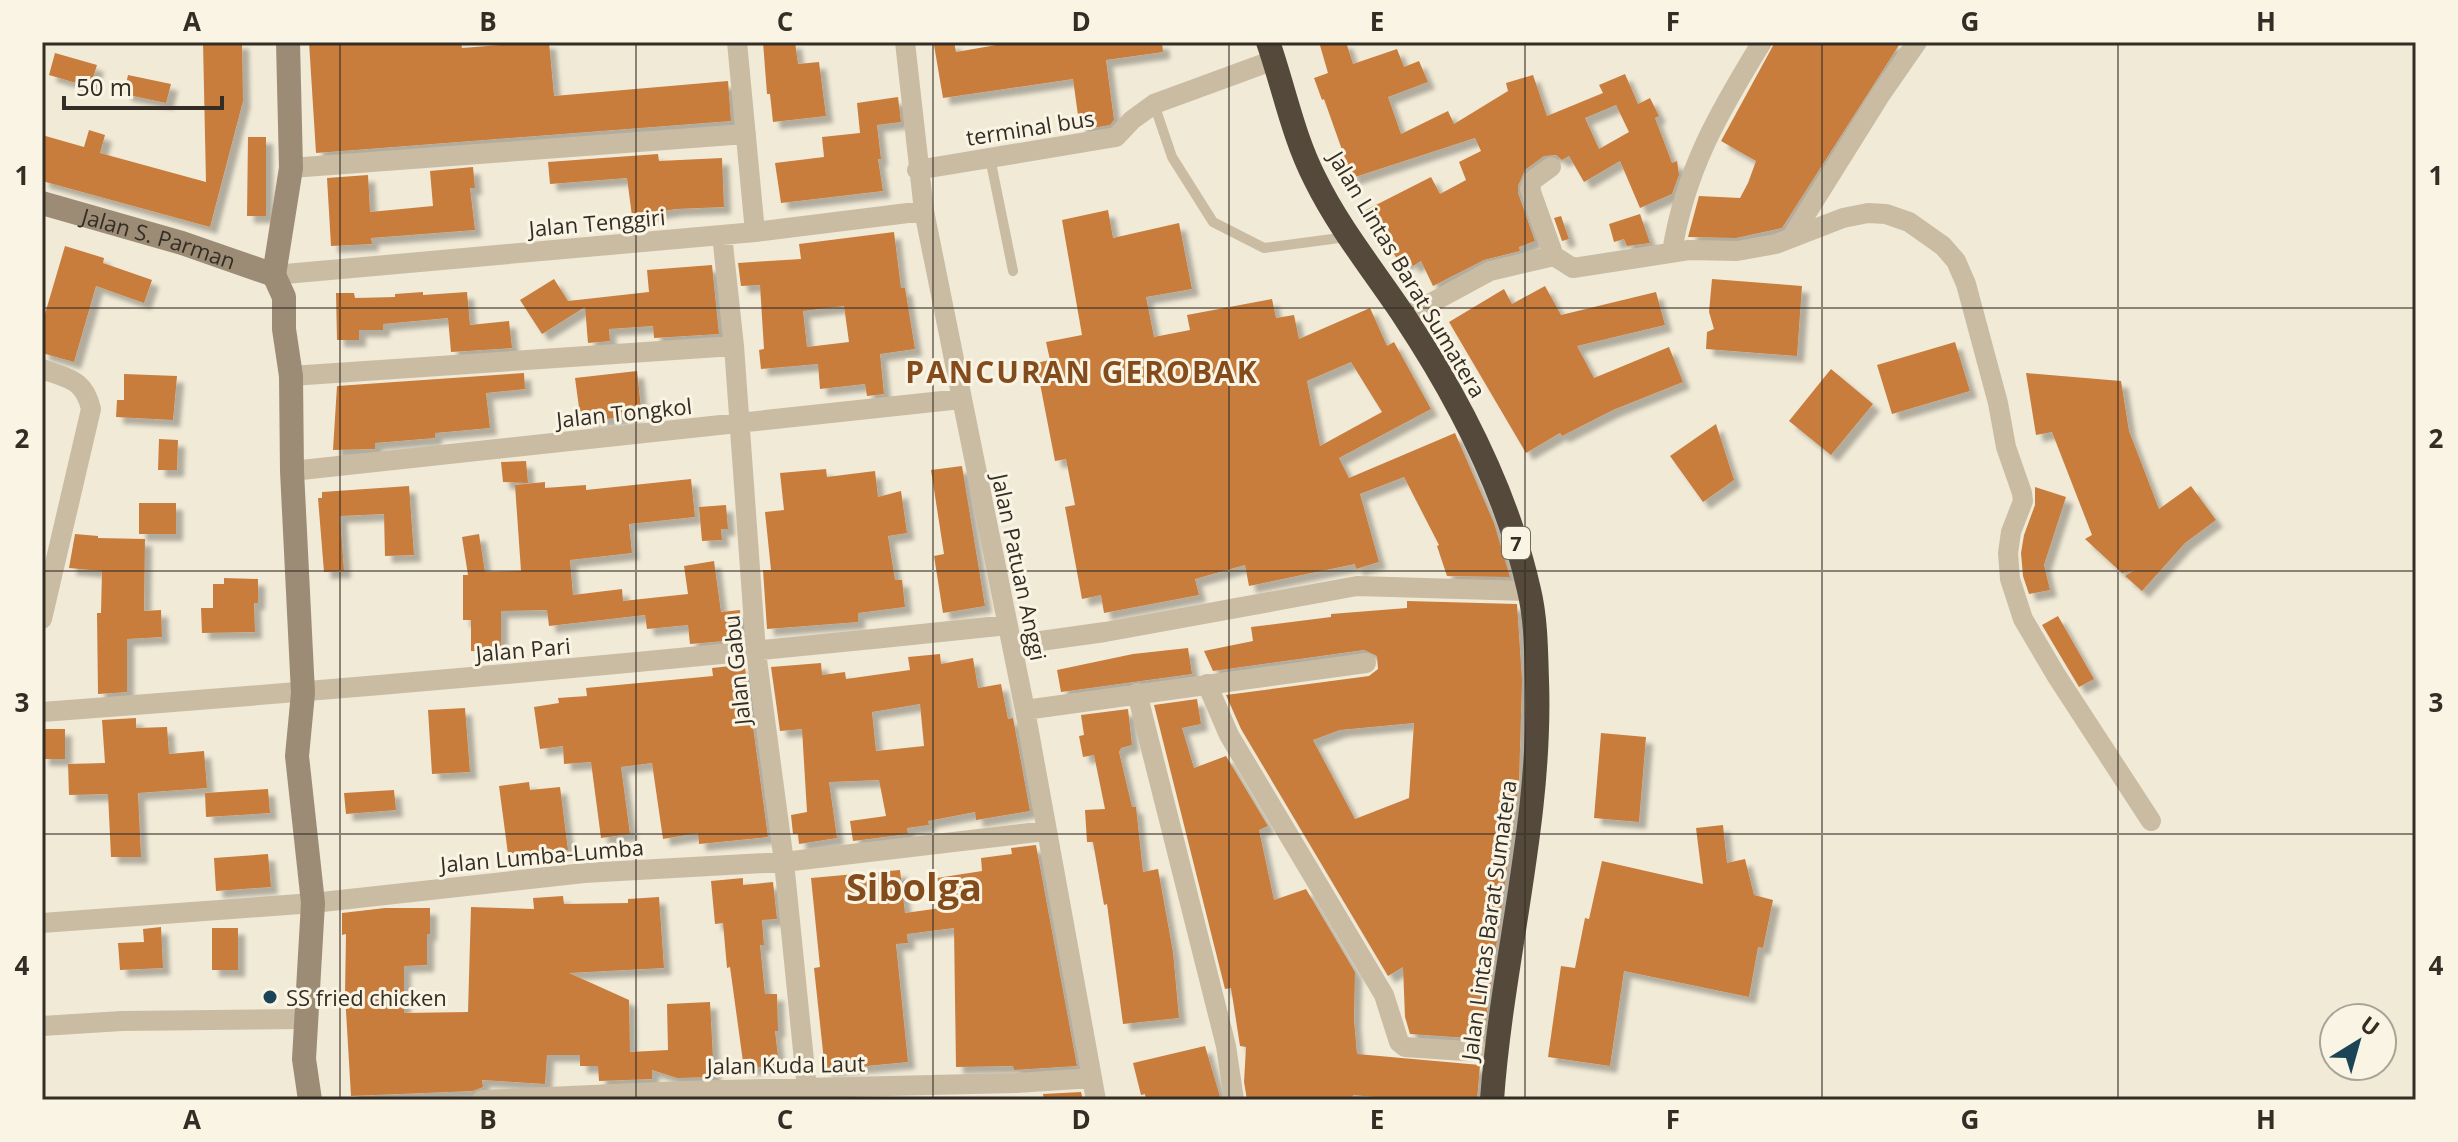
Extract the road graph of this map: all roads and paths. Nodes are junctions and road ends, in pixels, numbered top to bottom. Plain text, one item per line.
1 (288, 42) edge
2 (737, 42) edge
3 (905, 42) edge
4 (1762, 42) edge
5 (1917, 42) edge
6 (1271, 51) edge
7 (1154, 104) junction
8 (746, 134) junction
9 (990, 158) junction
10 (1551, 167) dead end
11 (291, 168) junction
12 (917, 170) junction
13 (42, 203) edge
14 (924, 211) junction
15 (755, 232) junction
16 (722, 235) junction
17 (1349, 237) junction
18 (1791, 238) junction
19 (1672, 252) junction
20 (1554, 256) junction
21 (1013, 271) dead end
22 (274, 275) junction
23 (1405, 317) junction
24 (734, 346) junction
25 (42, 369) edge
26 (291, 376) junction
27 (961, 399) junction
28 (738, 424) junction
29 (292, 471) junction
30 (1530, 591) junction
31 (42, 619) edge
32 (1010, 635) junction
33 (756, 652) junction
34 (1366, 663) dead end
35 (1207, 684) junction
36 (303, 693) junction
37 (1137, 693) junction
38 (1025, 710) junction
39 (42, 712) edge
40 (2151, 821) dead end
41 (1046, 831) junction
42 (784, 862) junction
43 (313, 903) junction
44 (42, 923) edge
45 (306, 1019) junction
46 (42, 1026) edge
47 (1495, 1053) junction
48 (1092, 1078) junction
49 (807, 1094) edge
50 (310, 1100) edge
51 (482, 1100) edge
52 (1096, 1100) edge
53 (1234, 1100) edge
54 (1492, 1100) edge

1 - 11 main road
2 - 8 street
3 - 12 street, Jalan Patuan Anggi
4 - 19 street
5 - 18 street
6 - 7 street, terminal bus
6 - 17 highway, Jalan Lintas Barat Sumatera / 7
7 - 9 street, terminal bus
7 - 17 lane
8 - 11 street
8 - 15 street
9 - 12 street, terminal bus
9 - 21 lane
10 - 20 street
11 - 22 main road
12 - 14 street, Jalan Patuan Anggi
13 - 22 main road, Jalan S. Parman
14 - 15 street, Jalan Tenggiri
14 - 27 street, Jalan Patuan Anggi
15 - 16 street, Jalan Tenggiri
16 - 22 street, Jalan Tenggiri
16 - 24 street, Jalan Gabu
17 - 23 highway, Jalan Lintas Barat Sumatera / 7
18 - 19 street
18 - 40 street
19 - 20 street
20 - 23 street
22 - 26 main road
23 - 30 highway, Jalan Lintas Barat Sumatera / 7
24 - 26 street
24 - 28 street, Jalan Gabu
25 - 31 street
26 - 29 main road
27 - 28 street, Jalan Tongkol
27 - 32 street, Jalan Patuan Anggi
28 - 29 street, Jalan Tongkol
28 - 33 street, Jalan Gabu
29 - 36 main road
30 - 32 street, Jalan Pari
30 - 47 highway, Jalan Lintas Barat Sumatera / 7
32 - 33 street, Jalan Pari
32 - 38 street, Jalan Patuan Anggi
33 - 36 street, Jalan Pari
33 - 42 street, Jalan Gabu
34 - 35 street
35 - 37 street
35 - 47 street
36 - 39 street, Jalan Pari
36 - 43 main road
37 - 38 street
37 - 53 street
38 - 41 street, Jalan Patuan Anggi
41 - 42 street, Jalan Lumba-Lumba
41 - 48 street, Jalan Patuan Anggi
42 - 43 street, Jalan Lumba-Lumba
42 - 49 street, Jalan Gabu
43 - 44 street, Jalan Lumba-Lumba
43 - 45 main road
45 - 46 street
45 - 50 main road
47 - 54 highway, Jalan Lintas Barat Sumatera / 7
48 - 49 street, Jalan Kuda Laut
48 - 52 street, Jalan Patuan Anggi
49 - 51 street, Jalan Kuda Laut

